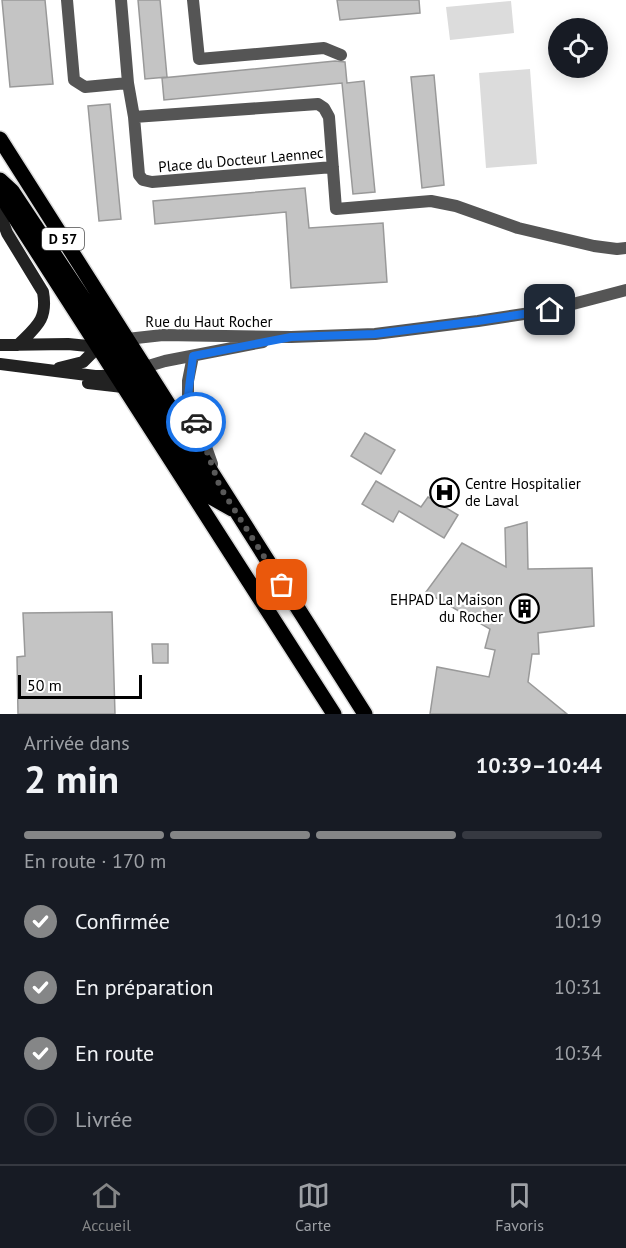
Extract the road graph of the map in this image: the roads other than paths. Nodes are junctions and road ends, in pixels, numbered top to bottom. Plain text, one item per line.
1 (67, 0) edge
2 (121, 0) edge
3 (193, 0) edge
4 (341, 55) dead end
5 (128, 83) junction
6 (134, 117) junction
7 (0, 139) edge
8 (333, 167) junction
9 (0, 180) edge
10 (0, 194) edge
11 (0, 214) edge
12 (623, 250) edge
13 (626, 291) edge
14 (291, 337) junction
15 (113, 343) junction
16 (0, 345) edge
17 (18, 345) junction
18 (193, 356) junction
19 (0, 364) edge
20 (138, 369) junction
21 (47, 370) junction
22 (119, 381) junction
23 (220, 487) junction
24 (235, 511) junction
25 (334, 714) edge
26 (364, 714) edge

1 - 5 street
2 - 5 street, Place du Docteur Laennec
3 - 4 street
5 - 6 street, Place du Docteur Laennec
6 - 8 street
6 - 8 street, Place du Docteur Laennec
7 - 15 main road, D 57
8 - 12 street
9 - 15 main road
10 - 15 main road, D 57
11 - 17 main road
13 - 14 street, Rue du Haut Rocher
14 - 15 street, Rue du Haut Rocher
14 - 18 street, Rue du Haut Rocher
15 - 17 main road
15 - 20 main road, D 57
15 - 21 main road
15 - 22 main road, D 57
16 - 17 main road
18 - 20 street, Rue du Haut Rocher
18 - 23 street
19 - 21 main road
20 - 22 main road
20 - 23 main road, D 57
20 - 24 main road
21 - 22 main road
22 - 25 main road, D 57
23 - 24 main road, D 57
24 - 26 main road, D 57

